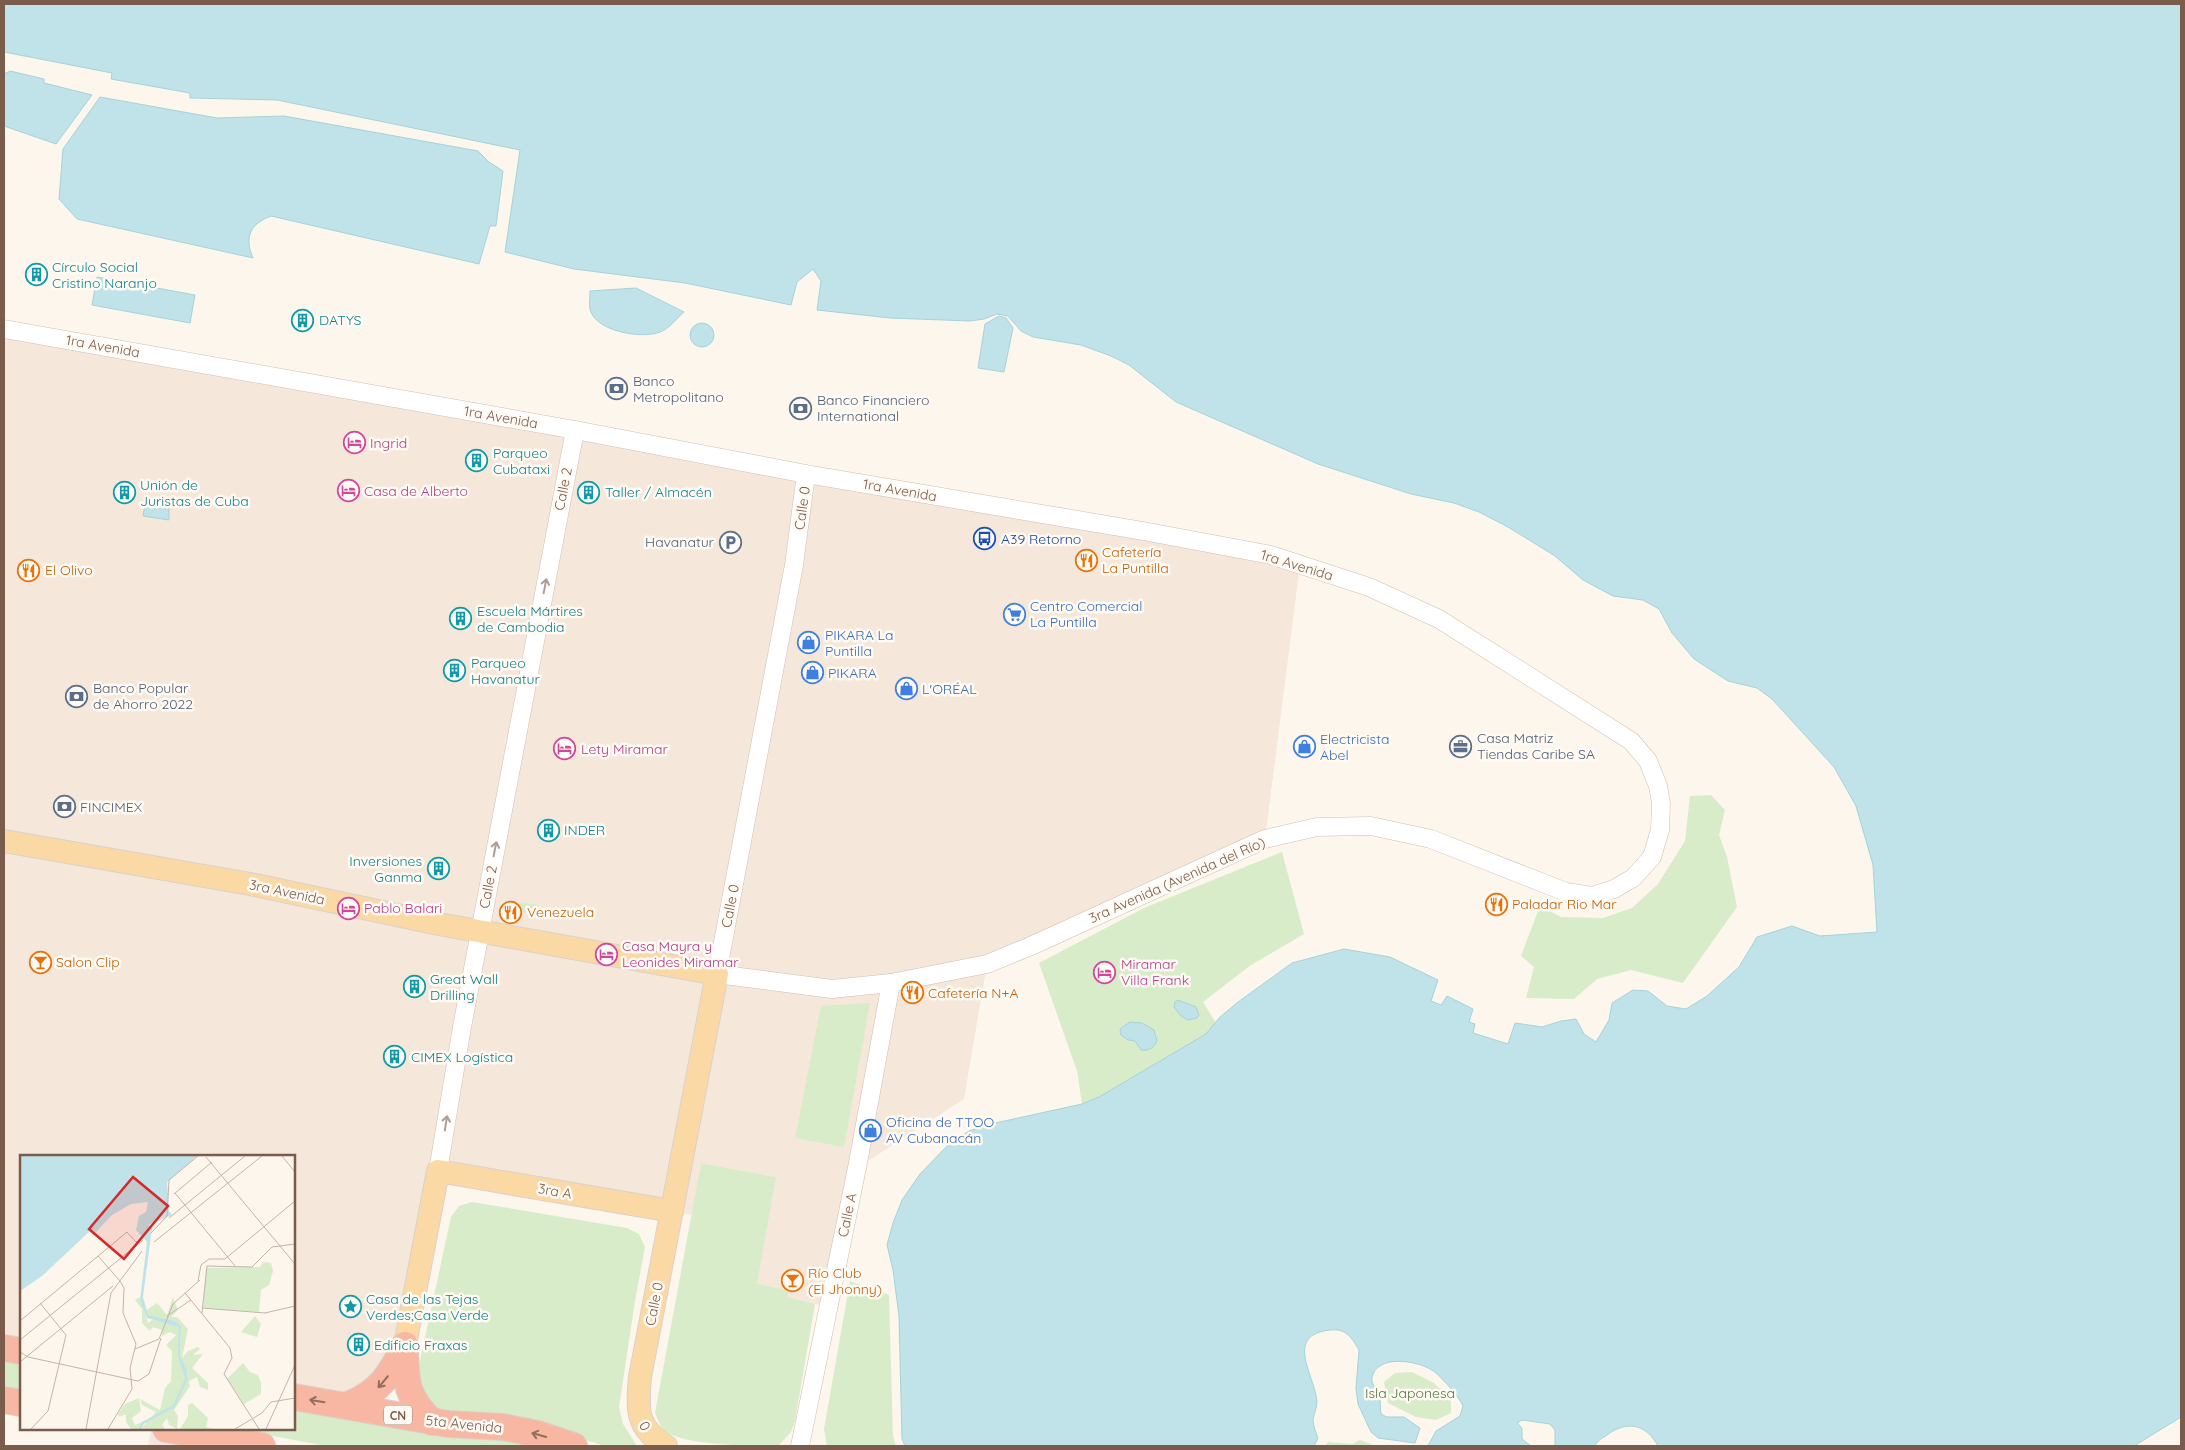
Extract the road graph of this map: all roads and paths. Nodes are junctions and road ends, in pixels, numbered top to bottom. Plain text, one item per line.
1 (4, 329) edge
2 (574, 430) junction
3 (806, 474) junction
4 (4, 841) edge
5 (1652, 857) joint
6 (480, 931) junction
7 (717, 974) junction
8 (891, 983) junction
9 (438, 1171) junction
10 (480, 1178) junction
11 (618, 1202) junction
12 (672, 1211) junction
13 (428, 1222) junction
14 (664, 1252) junction
15 (405, 1345) junction
16 (4, 1348) edge
17 (20, 1351) edge
18 (295, 1397) edge
19 (638, 1397) joint
20 (4, 1400) edge
21 (20, 1403) edge
22 (348, 1406) junction
23 (807, 1414) junction
24 (432, 1422) junction
25 (172, 1430) edge
26 (262, 1446) edge
27 (574, 1446) edge
28 (666, 1446) edge
29 (800, 1446) edge
30 (812, 1446) edge

1 - 2 street, 1ra Avenida
2 - 3 street, 1ra Avenida
6 -> 2 street, Calle 2
3 - 5 street, 1ra Avenida
3 - 7 street, Calle 0
4 - 6 main road, 3ra Avenida
5 - 8 street, 3ra Avenida (Avenida del Río)
6 - 7 main road, 3ra Avenida
9 -> 6 street, Calle 2
7 - 8 street, 3ra Avenida (Avenida del Río)
7 - 12 main road, Calle 0
8 - 23 street, Calle A
9 - 10 main road, 3ra A
9 - 13 main road, Calle 2
10 - 11 main road, 3ra A
10 - 13 main road
11 - 12 main road, 3ra A
11 - 14 main road
12 - 14 main road, Calle 0
13 - 15 main road, Calle 2
14 - 19 main road, Calle 0
15 -> 22 highway
15 - 24 highway
16 - 17 highway
22 -> 18 highway, 5ta Avenida / CN
19 - 28 main road, 0
20 - 21 highway
22 - 24 highway, 5ta Avenida / CN
23 - 29 street, Calle A
23 - 30 street
27 -> 24 highway, 5ta Avenida / CN
25 - 26 highway

